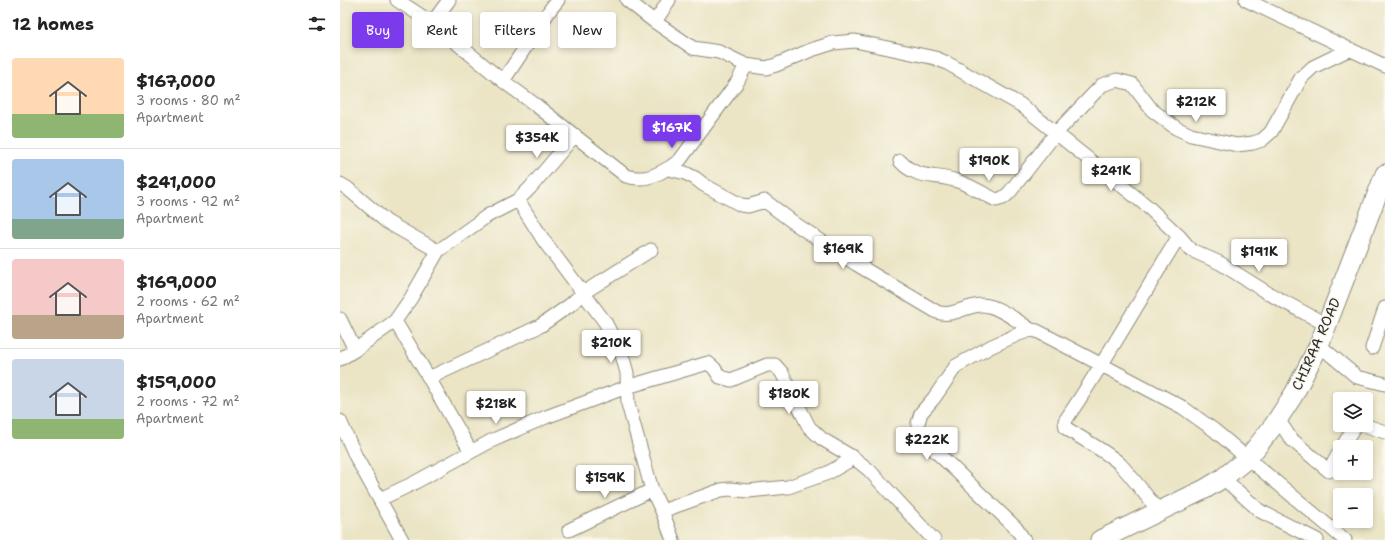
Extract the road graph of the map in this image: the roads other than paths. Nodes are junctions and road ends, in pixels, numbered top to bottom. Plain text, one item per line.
1 (397, 0) edge
2 (449, 0) edge
3 (558, 0) edge
4 (627, 0) edge
5 (669, 0) edge
6 (1246, 0) edge
7 (415, 12) edge
8 (440, 12) edge
9 (655, 22) junction
10 (463, 48) edge
11 (1350, 49) junction
12 (746, 65) junction
13 (1385, 66) edge
14 (503, 81) junction
15 (1056, 134) junction
16 (575, 135) junction
17 (900, 161) dead end
18 (669, 169) junction
19 (1385, 174) edge
20 (340, 184) edge
21 (518, 200) junction
22 (1380, 201) edge
23 (1179, 236) junction
24 (651, 250) dead end
25 (438, 251) junction
26 (584, 293) junction
27 (1385, 308) edge
28 (340, 319) edge
29 (394, 321) junction
30 (1327, 325) junction
31 (1031, 330) junction
32 (1318, 345) junction
33 (1372, 348) dead end
34 (355, 350) junction
35 (340, 359) edge
36 (1102, 364) junction
37 (430, 378) junction
38 (1385, 384) edge
39 (627, 387) junction
40 (1278, 419) junction
41 (340, 421) edge
42 (1373, 428) edge
43 (1385, 432) edge
44 (471, 452) junction
45 (854, 458) junction
46 (1248, 458) junction
47 (1333, 464) edge
48 (1223, 478) junction
49 (652, 490) junction
50 (380, 499) junction
51 (662, 511) junction
52 (1159, 511) junction
53 (569, 530) dead end
54 (397, 538) edge
55 (672, 540) edge
56 (934, 540) edge
57 (1024, 540) edge
58 (1100, 540) edge
59 (1317, 540) edge
60 (1345, 540) edge

1 - 7 street
2 - 8 street
3 - 14 street
4 - 9 street
5 - 9 street
6 - 11 street
9 - 12 street
10 - 14 street
11 - 13 street
11 - 15 street
12 - 15 street
12 - 18 street
14 - 16 street
15 - 17 street
15 - 23 street
16 - 18 street
16 - 21 street
18 - 31 street
19 - 22 highway, CHIRAA ROAD
20 - 25 street
21 - 25 street
21 - 26 street
22 - 30 highway, CHIRAA ROAD
23 - 30 street
23 - 36 street
24 - 26 street
25 - 29 street
26 - 37 street
26 - 39 street
27 - 33 street
28 - 34 street
29 - 34 street
29 - 37 street
30 - 32 highway, CHIRAA ROAD
31 - 36 street
31 - 57 street
32 - 38 street
32 - 40 highway, CHIRAA ROAD
34 - 35 street
36 - 46 street
36 - 52 street
37 - 44 street
39 - 44 street
39 - 45 street
39 - 49 street
40 - 46 highway, CHIRAA ROAD
40 - 47 street
41 - 50 street
42 - 43 street
44 - 50 street
45 - 51 street
45 - 56 street
46 - 48 highway, CHIRAA ROAD
46 - 60 street
48 - 52 highway, CHIRAA ROAD
48 - 59 street
49 - 51 street
49 - 53 street
50 - 54 street
51 - 55 street
52 - 58 highway, CHIRAA ROAD

